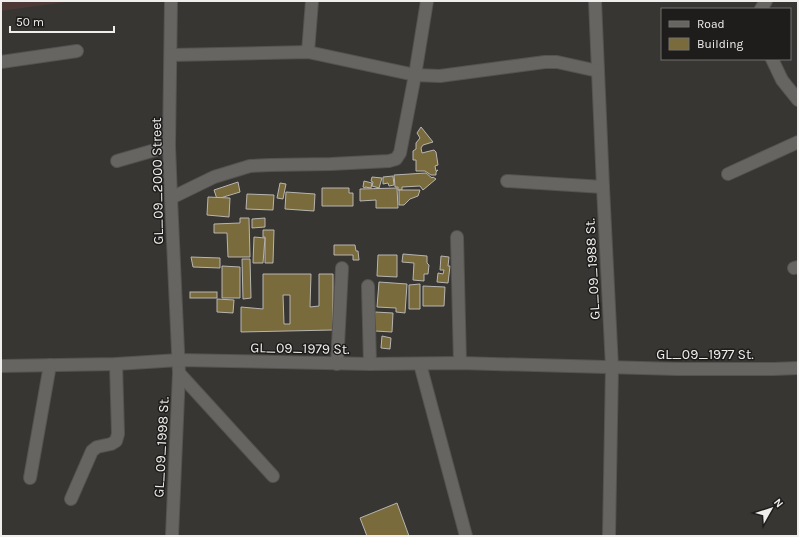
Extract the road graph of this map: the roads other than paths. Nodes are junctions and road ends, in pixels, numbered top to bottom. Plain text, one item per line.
1 (171, 1) edge
2 (312, 1) edge
3 (426, 1) edge
4 (595, 1) edge
5 (78, 51) dead end
6 (308, 52) junction
7 (171, 55) junction
8 (772, 60) edge
9 (1, 62) edge
10 (598, 71) junction
11 (415, 75) junction
12 (798, 100) edge
13 (798, 142) edge
14 (169, 146) junction
15 (117, 161) dead end
16 (728, 174) dead end
17 (507, 181) dead end
18 (603, 187) junction
19 (170, 198) junction
20 (457, 237) dead end
21 (342, 268) dead end
22 (368, 286) dead end
23 (179, 360) junction
24 (460, 363) junction
25 (116, 364) junction
26 (337, 364) junction
27 (370, 364) junction
28 (420, 364) junction
29 (50, 365) junction
30 (1, 366) edge
31 (612, 367) junction
32 (798, 368) edge
33 (179, 373) junction
34 (273, 476) dead end
35 (30, 478) dead end
36 (71, 499) dead end
37 (172, 536) edge
38 (466, 536) edge
39 (608, 536) edge

1 - 7 street, GL_09_2000 Street
2 - 6 street
3 - 11 street
4 - 10 street, GL_09_1988 St.
5 - 9 street
6 - 7 street
6 - 11 street
7 - 14 street, GL_09_2000 Street
8 - 12 street
10 - 11 street
10 - 18 street, GL_09_1988 St.
11 - 19 street
13 - 16 street
14 - 15 street
14 - 19 street, GL_09_2000 Street
17 - 18 street
18 - 31 street, GL_09_1988 St.
19 - 23 street, GL_09_2000 Street
20 - 24 street
21 - 26 street
22 - 27 street
23 - 25 street, GL_09_1979 St.
23 - 26 street, GL_09_1979 St.
23 - 33 street, GL_09_1998 St.
24 - 28 street, GL_09_1979 St.
24 - 31 street, GL_09_1979 St.
25 - 29 street, GL_09_1979 St.
25 - 36 street
26 - 27 street, GL_09_1979 St.
27 - 28 street, GL_09_1979 St.
28 - 38 street
29 - 30 street, GL_09_1979 St.
29 - 35 street
31 - 32 street, GL_09_1977 St.
31 - 39 street, GL_09_1988 St.
33 - 34 street
33 - 37 street, GL_09_1998 St.

